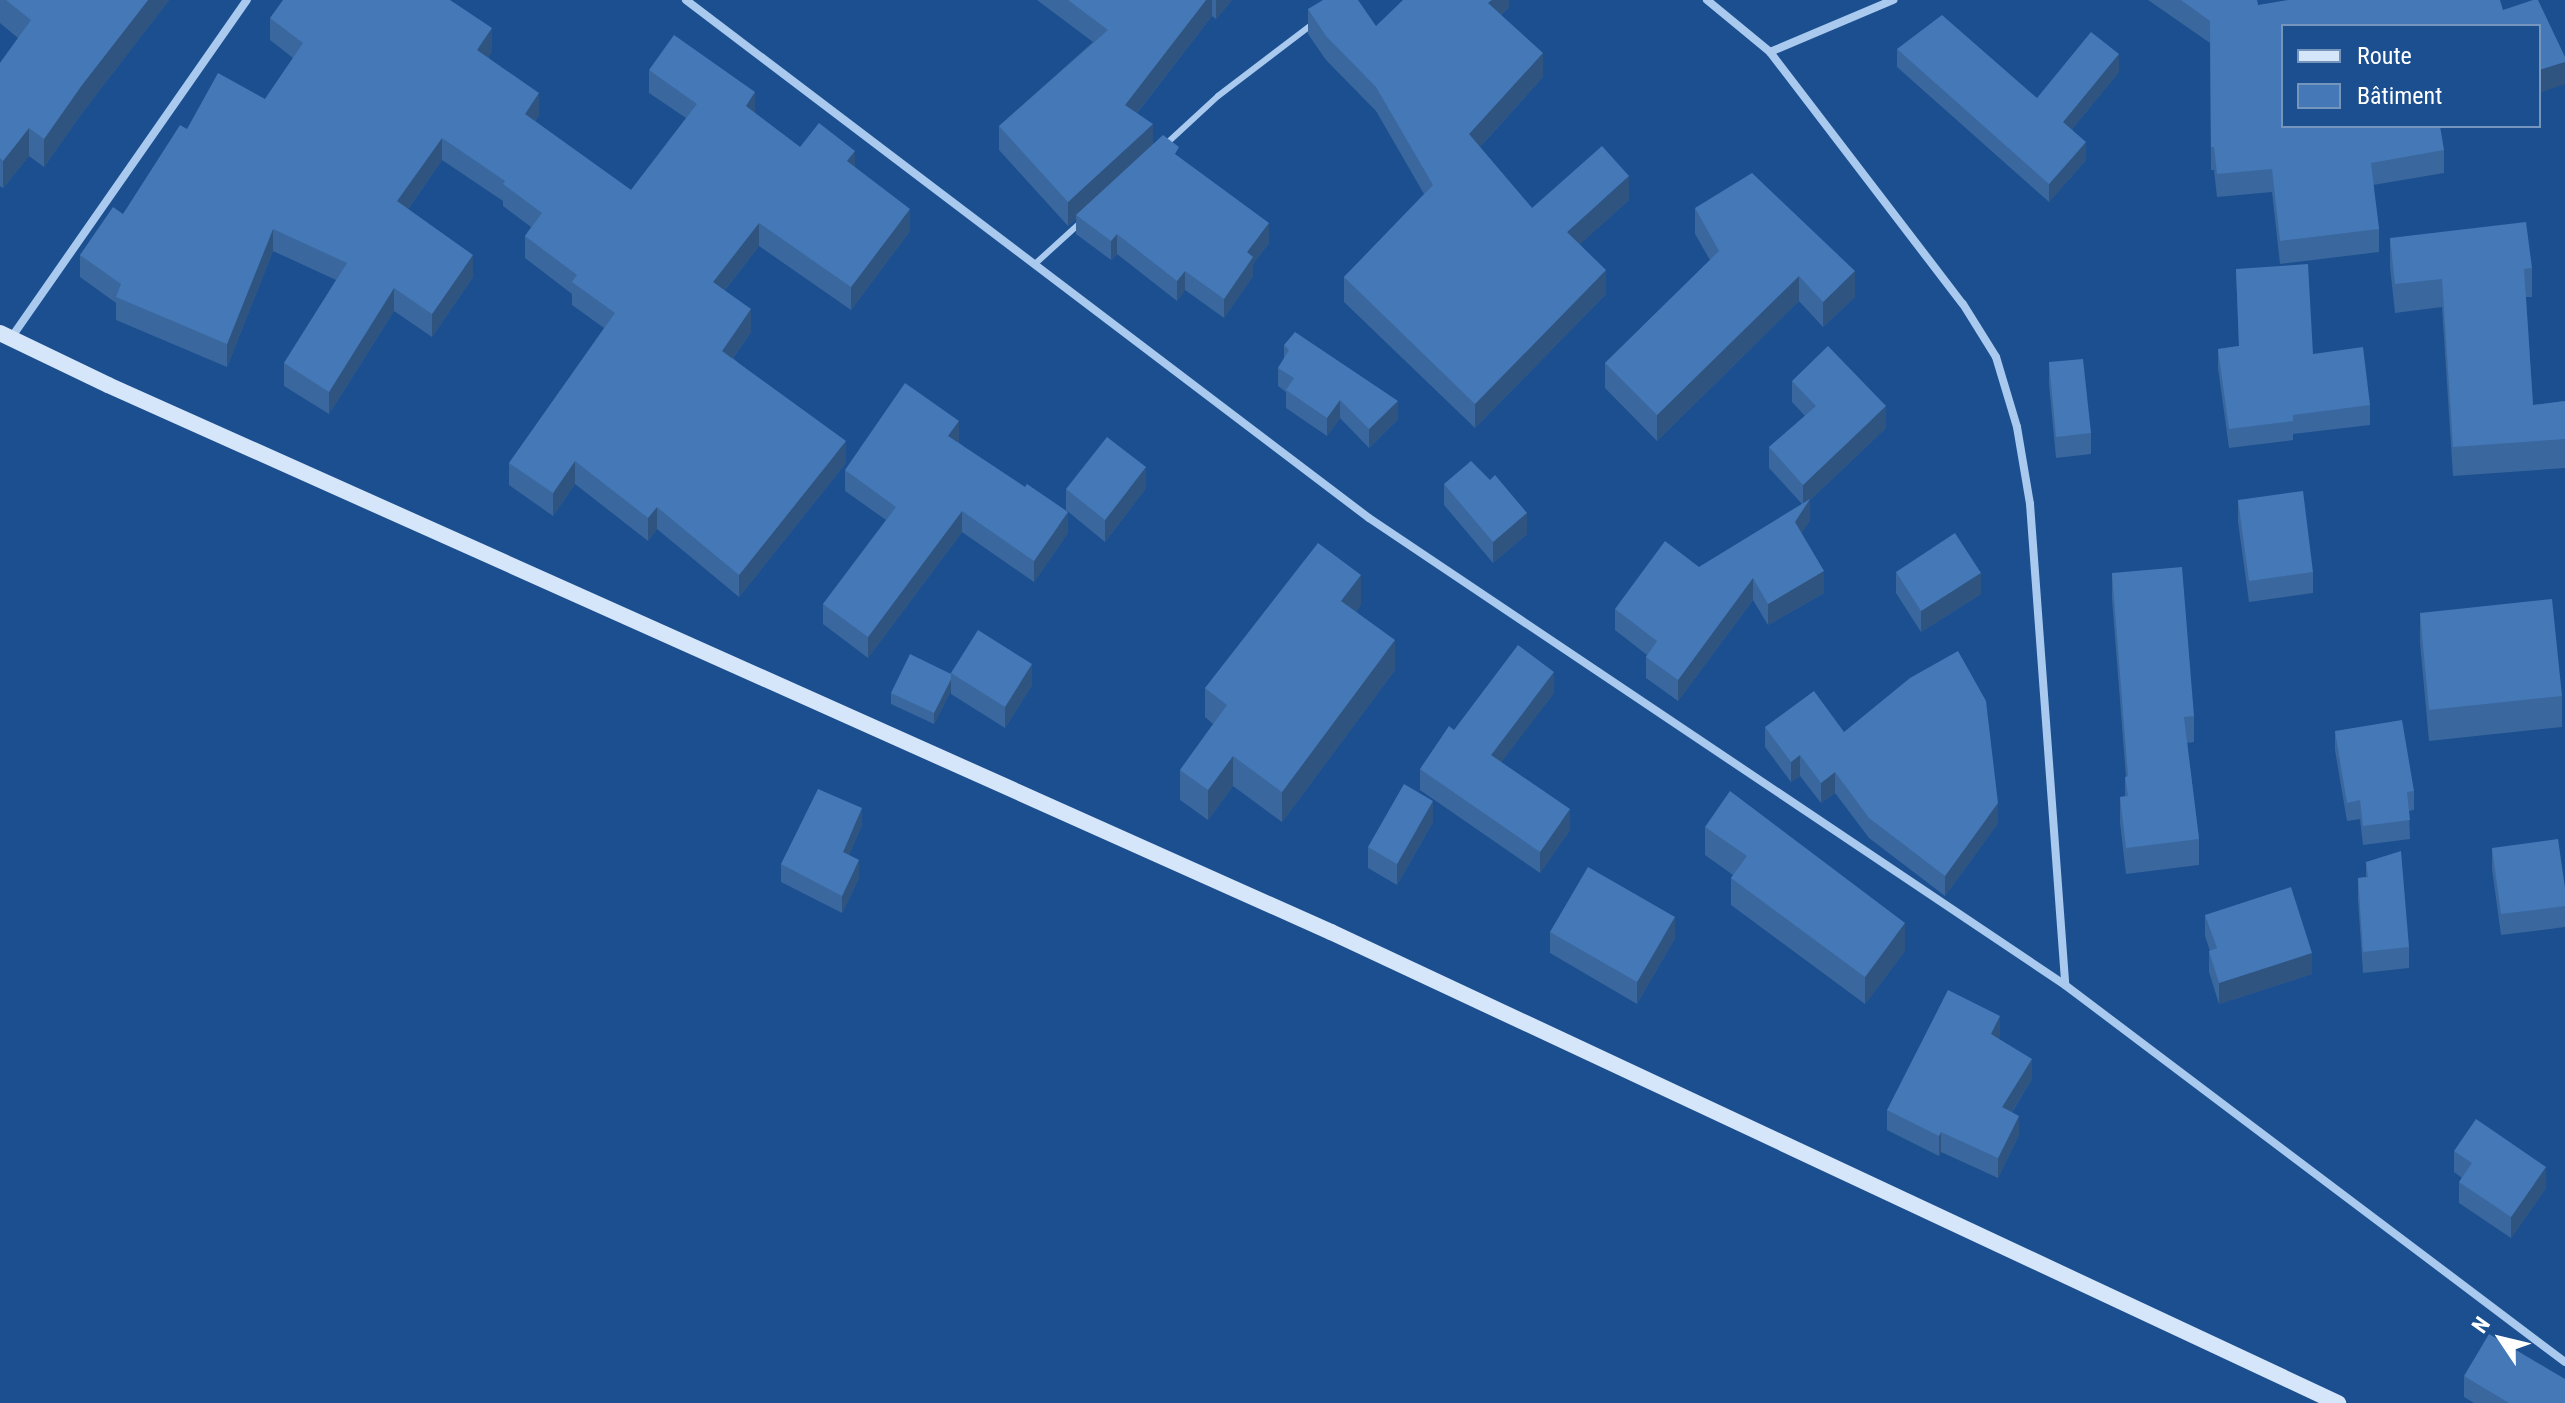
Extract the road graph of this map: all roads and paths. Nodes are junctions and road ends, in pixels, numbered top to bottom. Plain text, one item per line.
1 (247, 0) edge
2 (686, 0) edge
3 (1707, 0) edge
4 (1893, 0) edge
5 (1317, 19) edge
6 (1770, 52) junction
7 (1161, 148) edge
8 (1093, 211) edge
9 (1036, 263) junction
10 (5, 336) edge
11 (2065, 985) junction
12 (2565, 1362) edge
13 (2338, 1403) edge

1 - 10 street
2 - 9 street
3 - 6 street
4 - 6 street
5 - 7 lane
6 - 11 street
8 - 9 lane
9 - 11 street
10 - 13 street
11 - 12 street

